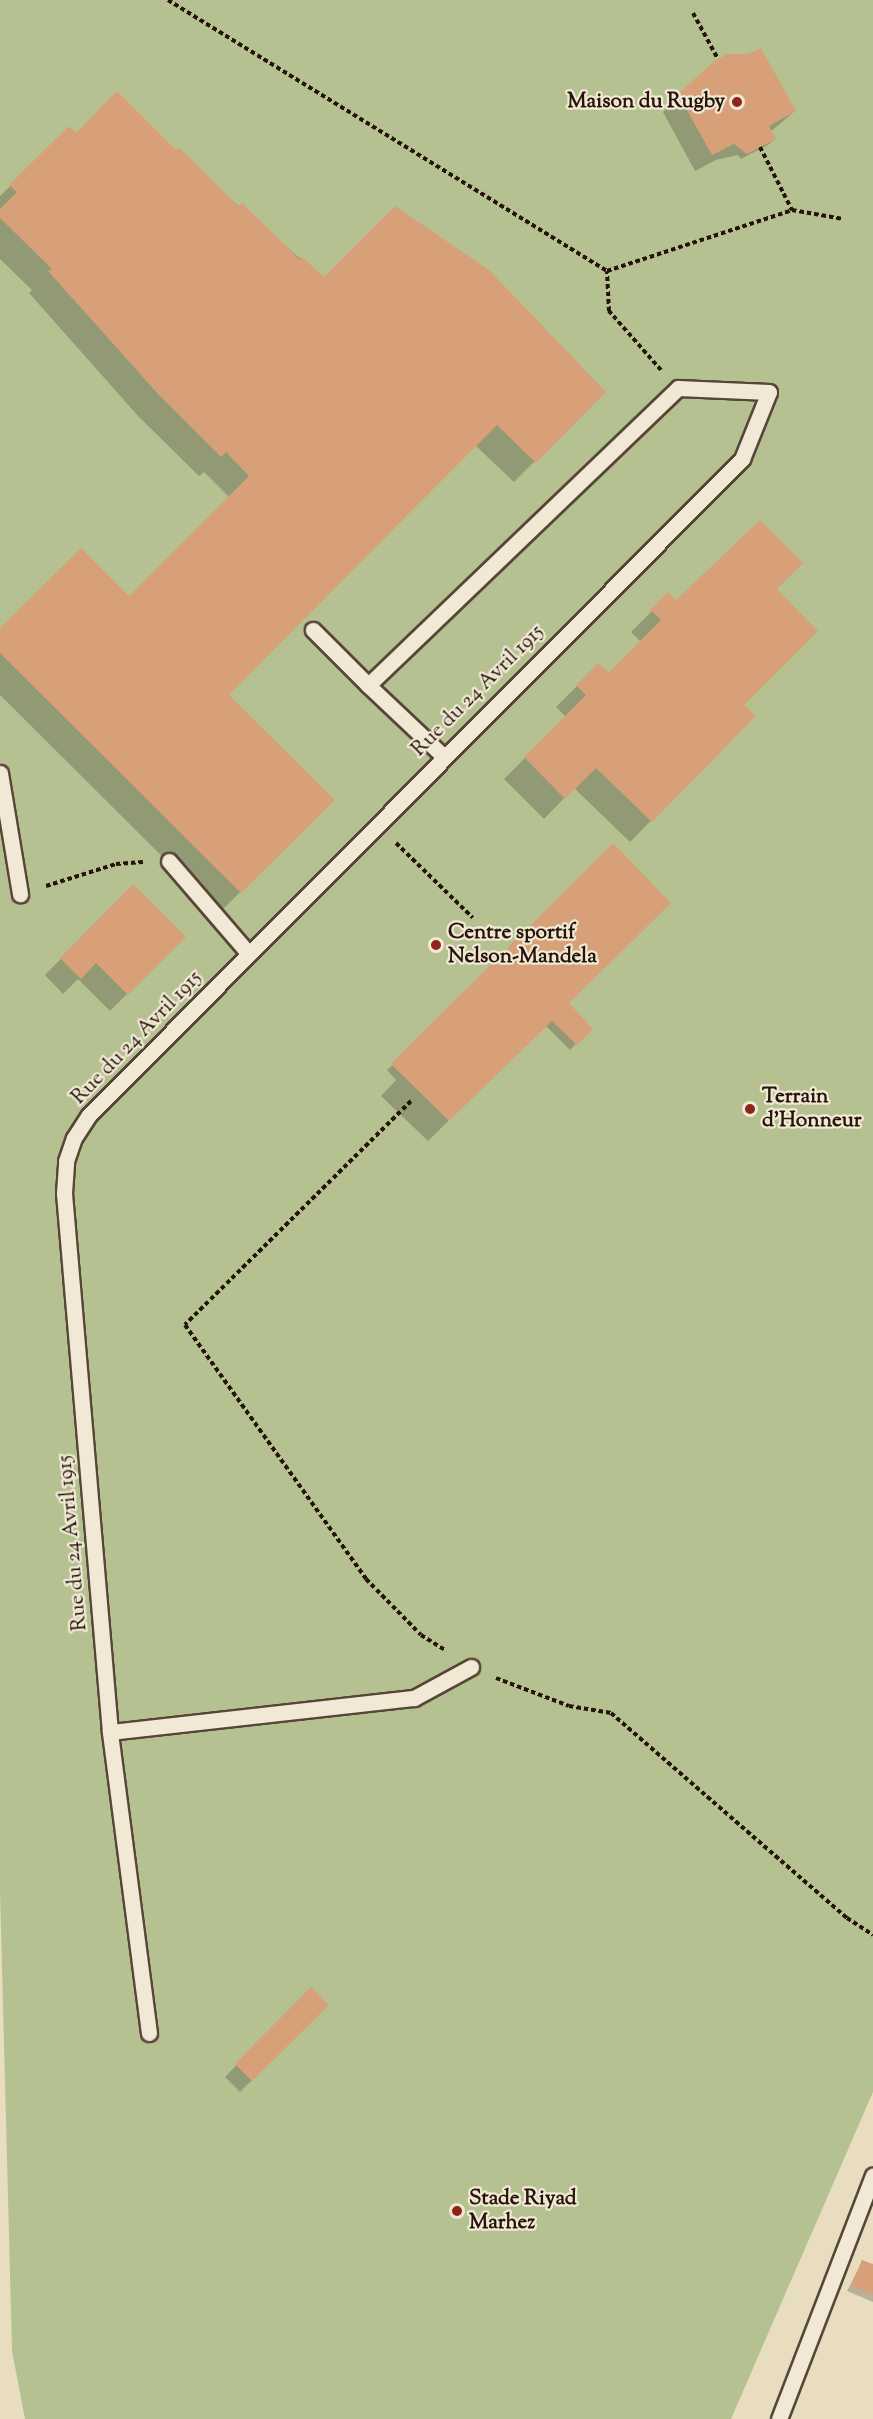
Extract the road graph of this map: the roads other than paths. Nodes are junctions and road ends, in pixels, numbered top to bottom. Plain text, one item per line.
1 (313, 630) dead end
2 (368, 685) junction
3 (443, 756) junction
4 (0, 773) edge
5 (169, 861) road end
6 (20, 894) road end
7 (248, 953) junction
8 (471, 1667) road end
9 (110, 1732) junction
10 (149, 2032) dead end
11 (873, 2176) edge
12 (779, 2419) edge

1 - 2 lane
2 - 3 lane
2 - 3 lane, Rue du 24 Avril 1915
3 - 7 lane, Rue du 24 Avril 1915
4 - 6 lane
5 - 7 lane
7 - 9 lane, Rue du 24 Avril 1915
8 - 9 lane
9 - 10 lane, Rue du 24 Avril 1915
11 - 12 lane

